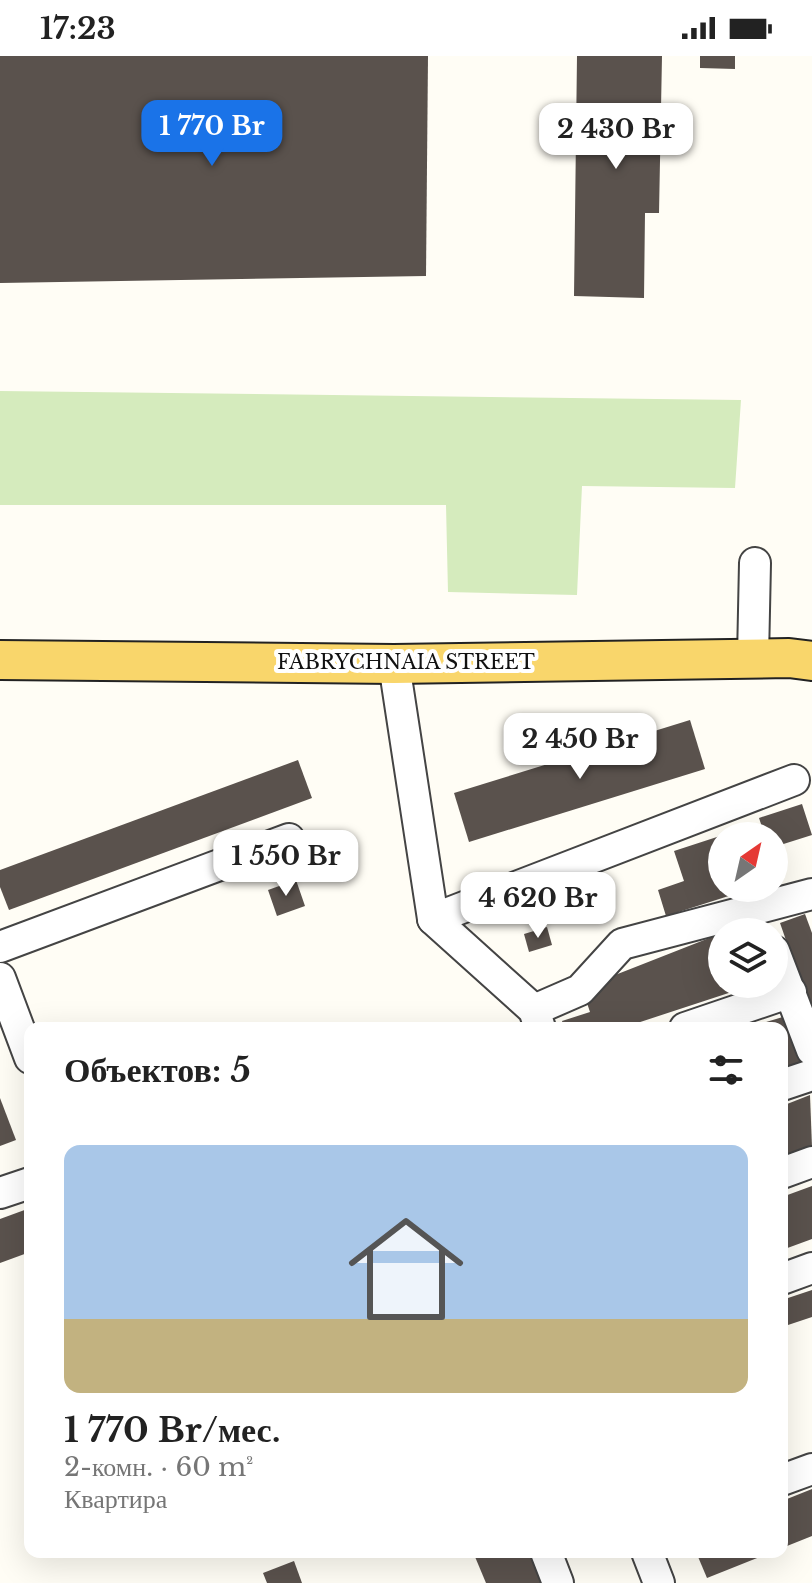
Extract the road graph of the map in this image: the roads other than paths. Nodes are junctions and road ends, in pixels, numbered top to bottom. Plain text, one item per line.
1 (755, 563) dead end
2 (753, 658) junction
3 (0, 660) edge
4 (812, 661) edge
5 (394, 664) junction
6 (794, 780) dead end
7 (289, 839) dead end
8 (812, 894) edge
9 (764, 918) edge
10 (433, 919) junction
11 (708, 929) edge
12 (0, 947) edge
13 (0, 978) edge
14 (788, 985) edge
15 (791, 992) junction
16 (537, 1019) edge
17 (703, 1022) edge
18 (24, 1042) edge
19 (812, 1050) edge
20 (812, 1075) edge
21 (788, 1083) edge
22 (812, 1162) edge
23 (788, 1171) edge
24 (24, 1185) edge
25 (0, 1193) edge
26 (812, 1268) edge
27 (788, 1277) edge
28 (812, 1469) edge
29 (788, 1478) edge
30 (548, 1558) edge
31 (649, 1558) edge
32 (558, 1583) edge
33 (659, 1583) edge

1 - 2 lane
2 - 4 main road, FABRYCHNAIA STREET
2 - 5 main road, FABRYCHNAIA STREET
3 - 5 main road, FABRYCHNAIA STREET
5 - 10 lane
6 - 10 lane
7 - 12 lane
8 - 9 lane
10 - 16 lane
11 - 16 lane
13 - 18 lane
14 - 15 lane
15 - 17 lane
15 - 19 lane
20 - 21 lane
22 - 23 lane
24 - 25 lane
26 - 27 lane
28 - 29 lane
30 - 32 lane
31 - 33 lane

